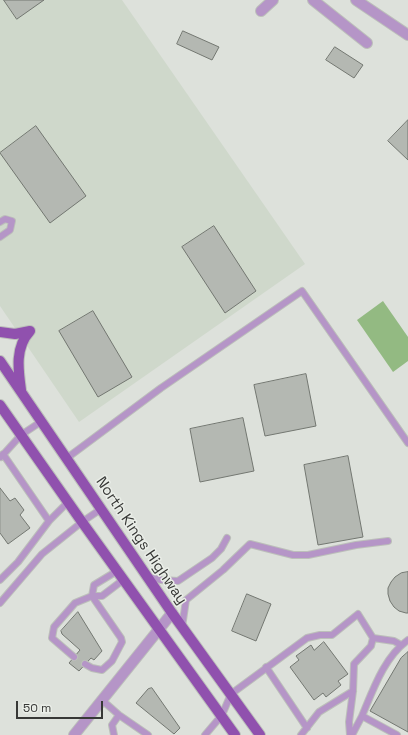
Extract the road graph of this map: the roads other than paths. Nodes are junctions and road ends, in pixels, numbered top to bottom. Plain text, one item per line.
1 (273, 0) edge
2 (313, 0) edge
3 (356, 0) edge
4 (260, 11) dead end
5 (408, 35) edge
6 (366, 43) dead end
7 (0, 222) edge
8 (0, 237) edge
9 (0, 332) edge
10 (0, 361) edge
11 (21, 392) junction
12 (0, 405) edge
13 (42, 421) junction
14 (21, 435) junction
15 (408, 443) edge
16 (1, 456) edge
17 (67, 458) junction
18 (68, 502) junction
19 (101, 509) junction
20 (49, 521) junction
21 (82, 522) junction
22 (227, 538) dead end
23 (388, 541) dead end
24 (117, 571) junction
25 (147, 577) junction
26 (0, 580) edge
27 (123, 580) junction
28 (92, 596) junction
29 (0, 603) edge
30 (172, 613) junction
31 (182, 627) junction
32 (159, 630) junction
33 (373, 638) junction
34 (408, 640) edge
35 (401, 645) junction
36 (74, 657) dead end
37 (85, 664) dead end
38 (266, 667) junction
39 (353, 691) junction
40 (231, 694) junction
41 (102, 700) junction
42 (119, 715) junction
43 (222, 715) junction
44 (362, 716) junction
45 (307, 728) junction
46 (74, 735) edge
47 (114, 735) edge
48 (148, 735) edge
49 (205, 735) edge
50 (235, 735) edge
51 (260, 735) edge
52 (301, 735) edge
53 (351, 735) edge
54 (397, 735) edge

1 - 4 street
2 - 6 street
3 - 5 street
7 - 8 lane
9 - 11 main road
10 - 11 main road, North Kings Highway
11 - 13 main road, North Kings Highway
12 - 14 main road
13 - 14 lane
13 - 17 main road, North Kings Highway
14 - 16 lane
14 - 18 main road
15 - 17 lane
16 - 20 lane
17 - 19 main road, North Kings Highway
18 - 20 lane
18 - 21 main road
19 - 21 lane
19 - 25 main road, North Kings Highway
20 - 26 lane
21 - 24 main road
21 - 29 lane
22 - 25 lane
23 - 31 lane
24 - 27 main road
24 - 28 lane
25 - 30 main road, North Kings Highway
27 - 28 lane
27 - 32 main road
28 - 36 lane
28 - 37 lane
30 - 31 main road, North Kings Highway
30 - 32 street
31 - 40 main road, North Kings Highway
32 - 41 street
32 - 43 main road
33 - 35 lane
33 - 38 lane
33 - 39 lane
34 - 35 lane
35 - 44 lane
38 - 40 lane
38 - 45 lane
39 - 45 lane
39 - 53 lane
40 - 43 lane
40 - 51 main road, North Kings Highway
41 - 42 lane
41 - 46 street
42 - 47 lane
42 - 48 lane
43 - 49 lane
43 - 50 main road
44 - 53 lane
44 - 54 lane
45 - 52 lane

